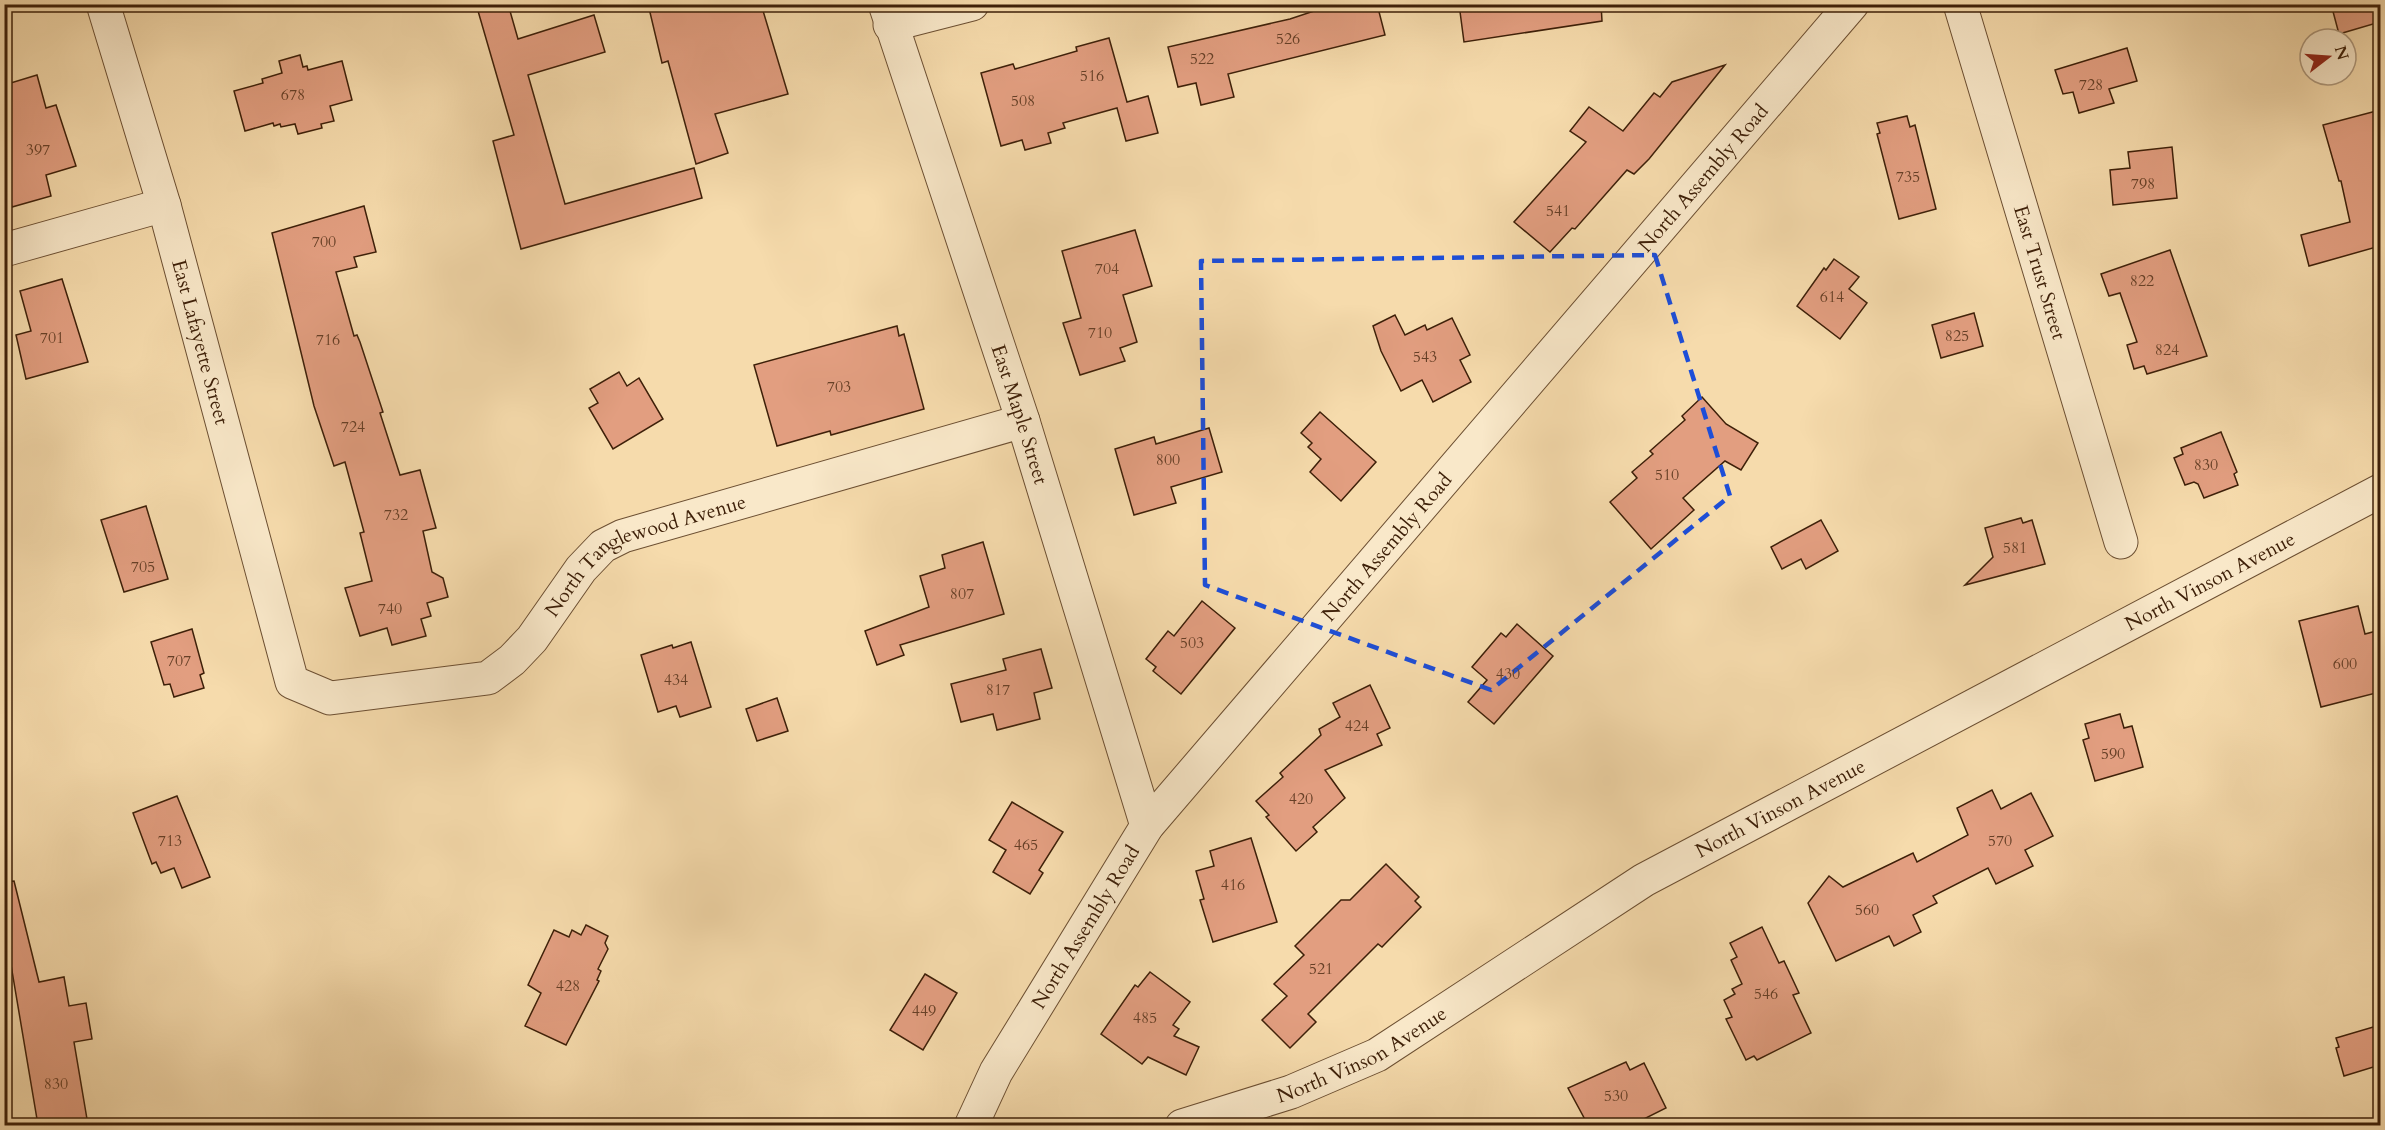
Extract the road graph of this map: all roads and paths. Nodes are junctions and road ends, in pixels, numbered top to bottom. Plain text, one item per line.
1 (103, 4) edge
2 (972, 4) edge
3 (1852, 4) edge
4 (1960, 4) edge
5 (887, 15) edge
6 (164, 205) junction
7 (4, 250) edge
8 (1023, 421) junction
9 (2380, 491) edge
10 (2121, 542) dead end
11 (292, 682) joint
12 (1148, 826) junction
13 (970, 1125) edge
14 (1182, 1125) edge

1 - 6 street, East Lafayette Street
2 - 5 street
3 - 12 street, North Assembly Road
4 - 10 street, East Trust Street
5 - 8 street, East Maple Street
6 - 7 street
6 - 11 street, East Lafayette Street
8 - 11 street, North Tanglewood Avenue
8 - 12 street, East Maple Street
9 - 14 street, North Vinson Avenue
12 - 13 street, North Assembly Road

